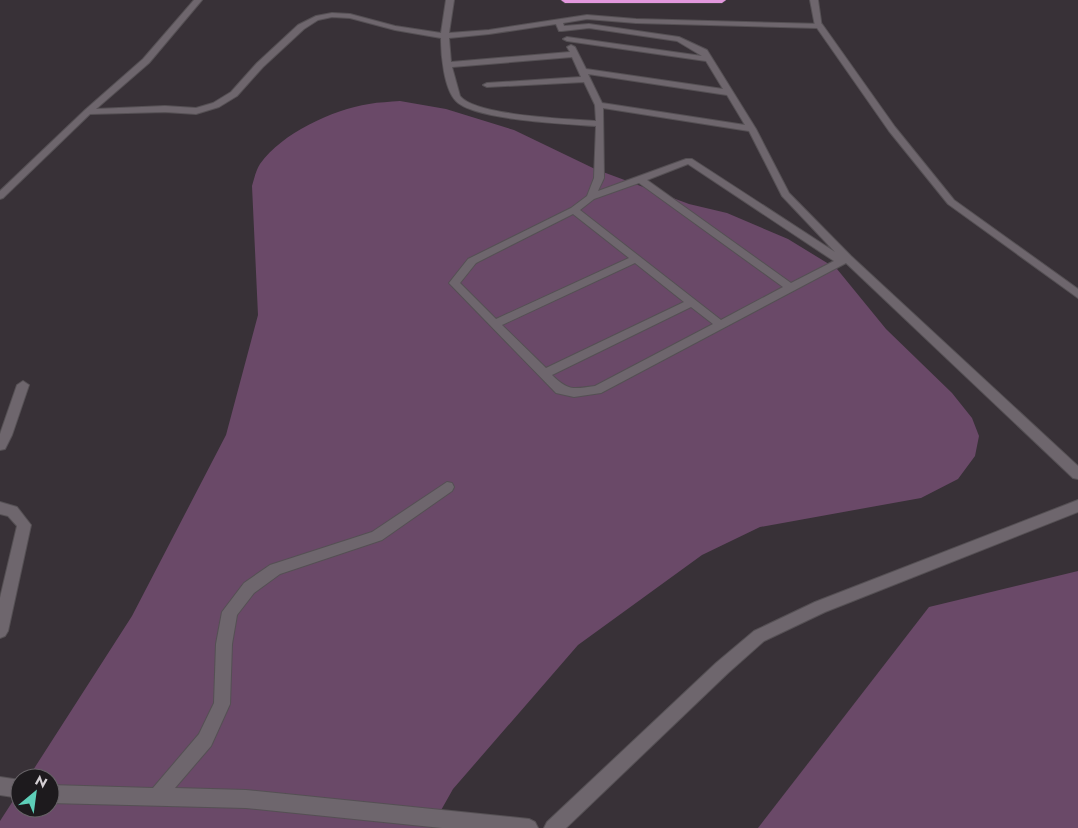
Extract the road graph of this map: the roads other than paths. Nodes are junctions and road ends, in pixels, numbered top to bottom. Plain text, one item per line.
1 (198, 0) edge
2 (450, 0) edge
3 (565, 0) edge
4 (705, 0) edge
5 (722, 0) edge
6 (814, 0) edge
7 (560, 25) junction
8 (819, 26) junction
9 (444, 36) junction
10 (567, 40) junction
11 (574, 54) junction
12 (708, 59) junction
13 (449, 65) junction
14 (584, 75) junction
15 (487, 85) dead end
16 (730, 93) junction
17 (599, 105) junction
18 (88, 112) junction
19 (600, 124) junction
20 (752, 129) junction
21 (640, 179) junction
22 (12, 184) junction
23 (0, 185) edge
24 (0, 196) edge
25 (591, 197) junction
26 (574, 210) junction
27 (636, 259) junction
28 (845, 260) junction
29 (791, 288) junction
30 (1078, 294) edge
31 (693, 302) junction
32 (494, 324) junction
33 (721, 325) junction
34 (544, 374) junction
35 (23, 385) dead end
36 (0, 445) edge
37 (1078, 474) edge
38 (447, 487) dead end
39 (1078, 506) edge
40 (0, 508) edge
41 (0, 631) edge
42 (60, 794) edge
43 (157, 796) junction
44 (529, 828) edge
45 (552, 828) edge

1 - 18 street
2 - 9 street
3 - 4 highway
4 - 5 highway
6 - 8 street
7 - 8 street
7 - 9 street
7 - 10 street
7 - 12 street
8 - 30 street
9 - 13 street
9 - 18 street
10 - 11 street
10 - 12 street
11 - 13 street
11 - 14 street
12 - 16 street
13 - 19 street
14 - 15 street
14 - 16 street
14 - 17 street
16 - 20 street
17 - 19 street
17 - 20 street
18 - 22 street
19 - 25 street
20 - 28 street
21 - 25 street
21 - 28 street
21 - 29 street
22 - 23 street
22 - 24 street
25 - 26 street
26 - 27 street
26 - 32 street
27 - 31 street
27 - 32 street
28 - 29 street
28 - 37 street
29 - 33 street
31 - 33 street
31 - 34 street
32 - 34 street
33 - 34 street
35 - 36 street
38 - 43 street
39 - 45 street
40 - 41 street
42 - 43 street
43 - 44 street

